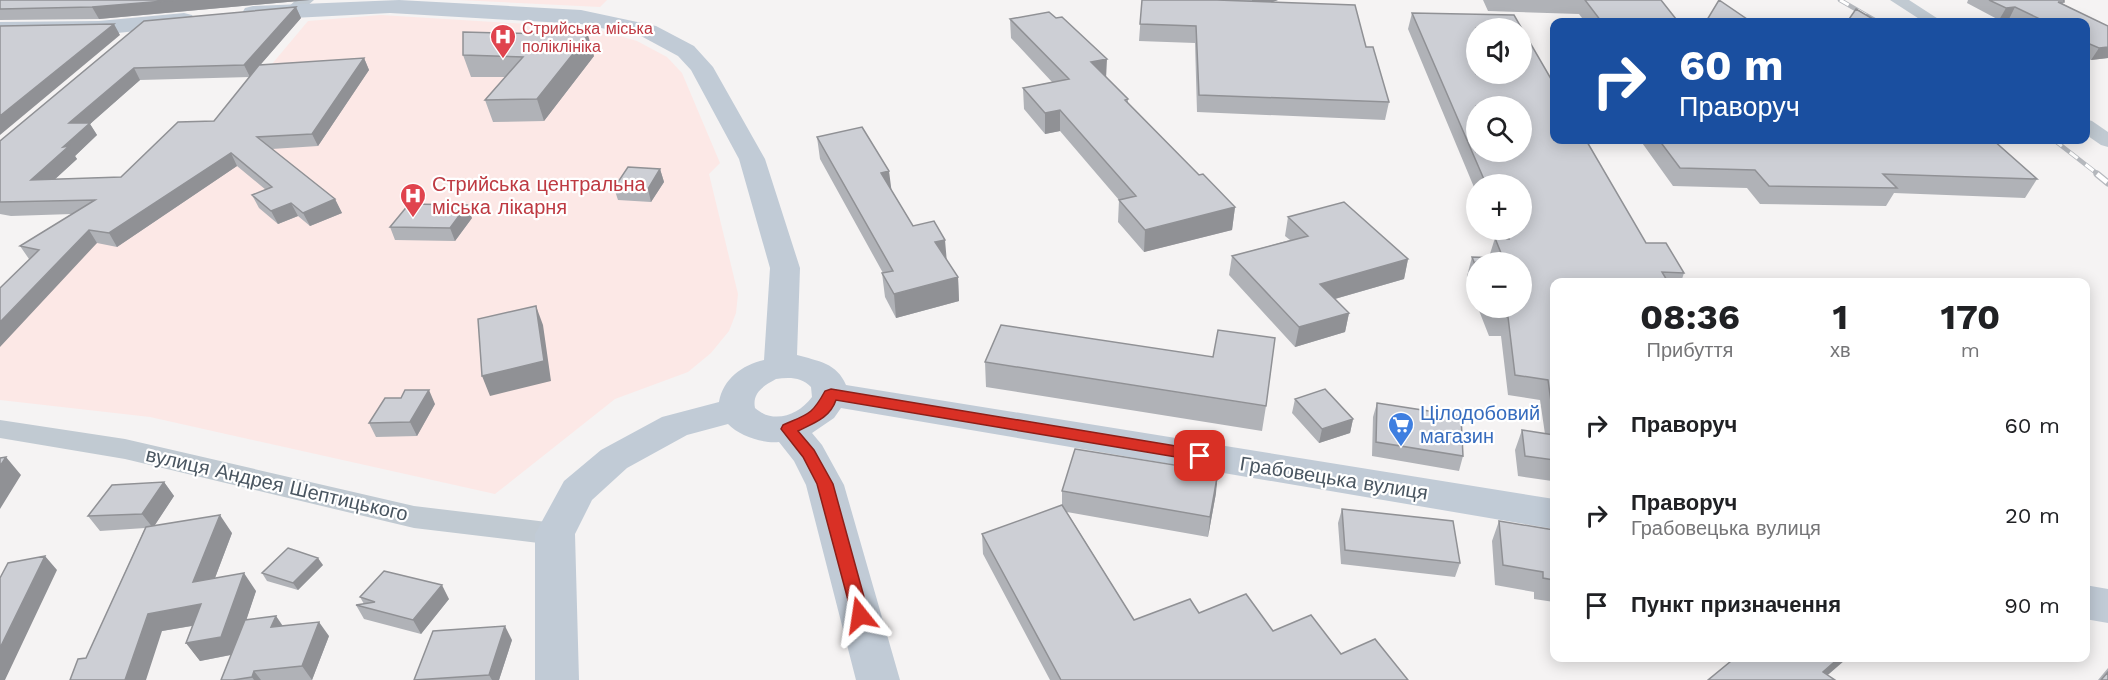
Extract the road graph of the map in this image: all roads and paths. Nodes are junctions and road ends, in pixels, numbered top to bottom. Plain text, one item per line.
1 (1898, 0) edge
2 (300, 5) edge
3 (1928, 18) edge
4 (147, 24) junction
5 (0, 30) edge
6 (128, 40) edge
7 (2090, 128) edge
8 (2108, 141) edge
9 (780, 367) junction
10 (831, 394) junction
11 (737, 410) junction
12 (0, 429) edge
13 (789, 429) junction
14 (1550, 513) edge
15 (555, 534) junction
16 (2090, 603) edge
17 (2108, 606) edge
18 (557, 680) edge
19 (878, 680) edge

1 - 3 street
2 - 4 main road
2 - 9 main road
4 - 5 main road
4 - 6 street
7 - 8 street
9 - 10 main road
9 - 11 main road
10 - 13 main road
10 - 14 main road, Грабовецька вулиця
11 - 13 main road
11 - 15 main road
12 - 15 street, вулиця Андрея Шептицького
13 - 19 main road
15 - 18 main road
16 - 17 main road

